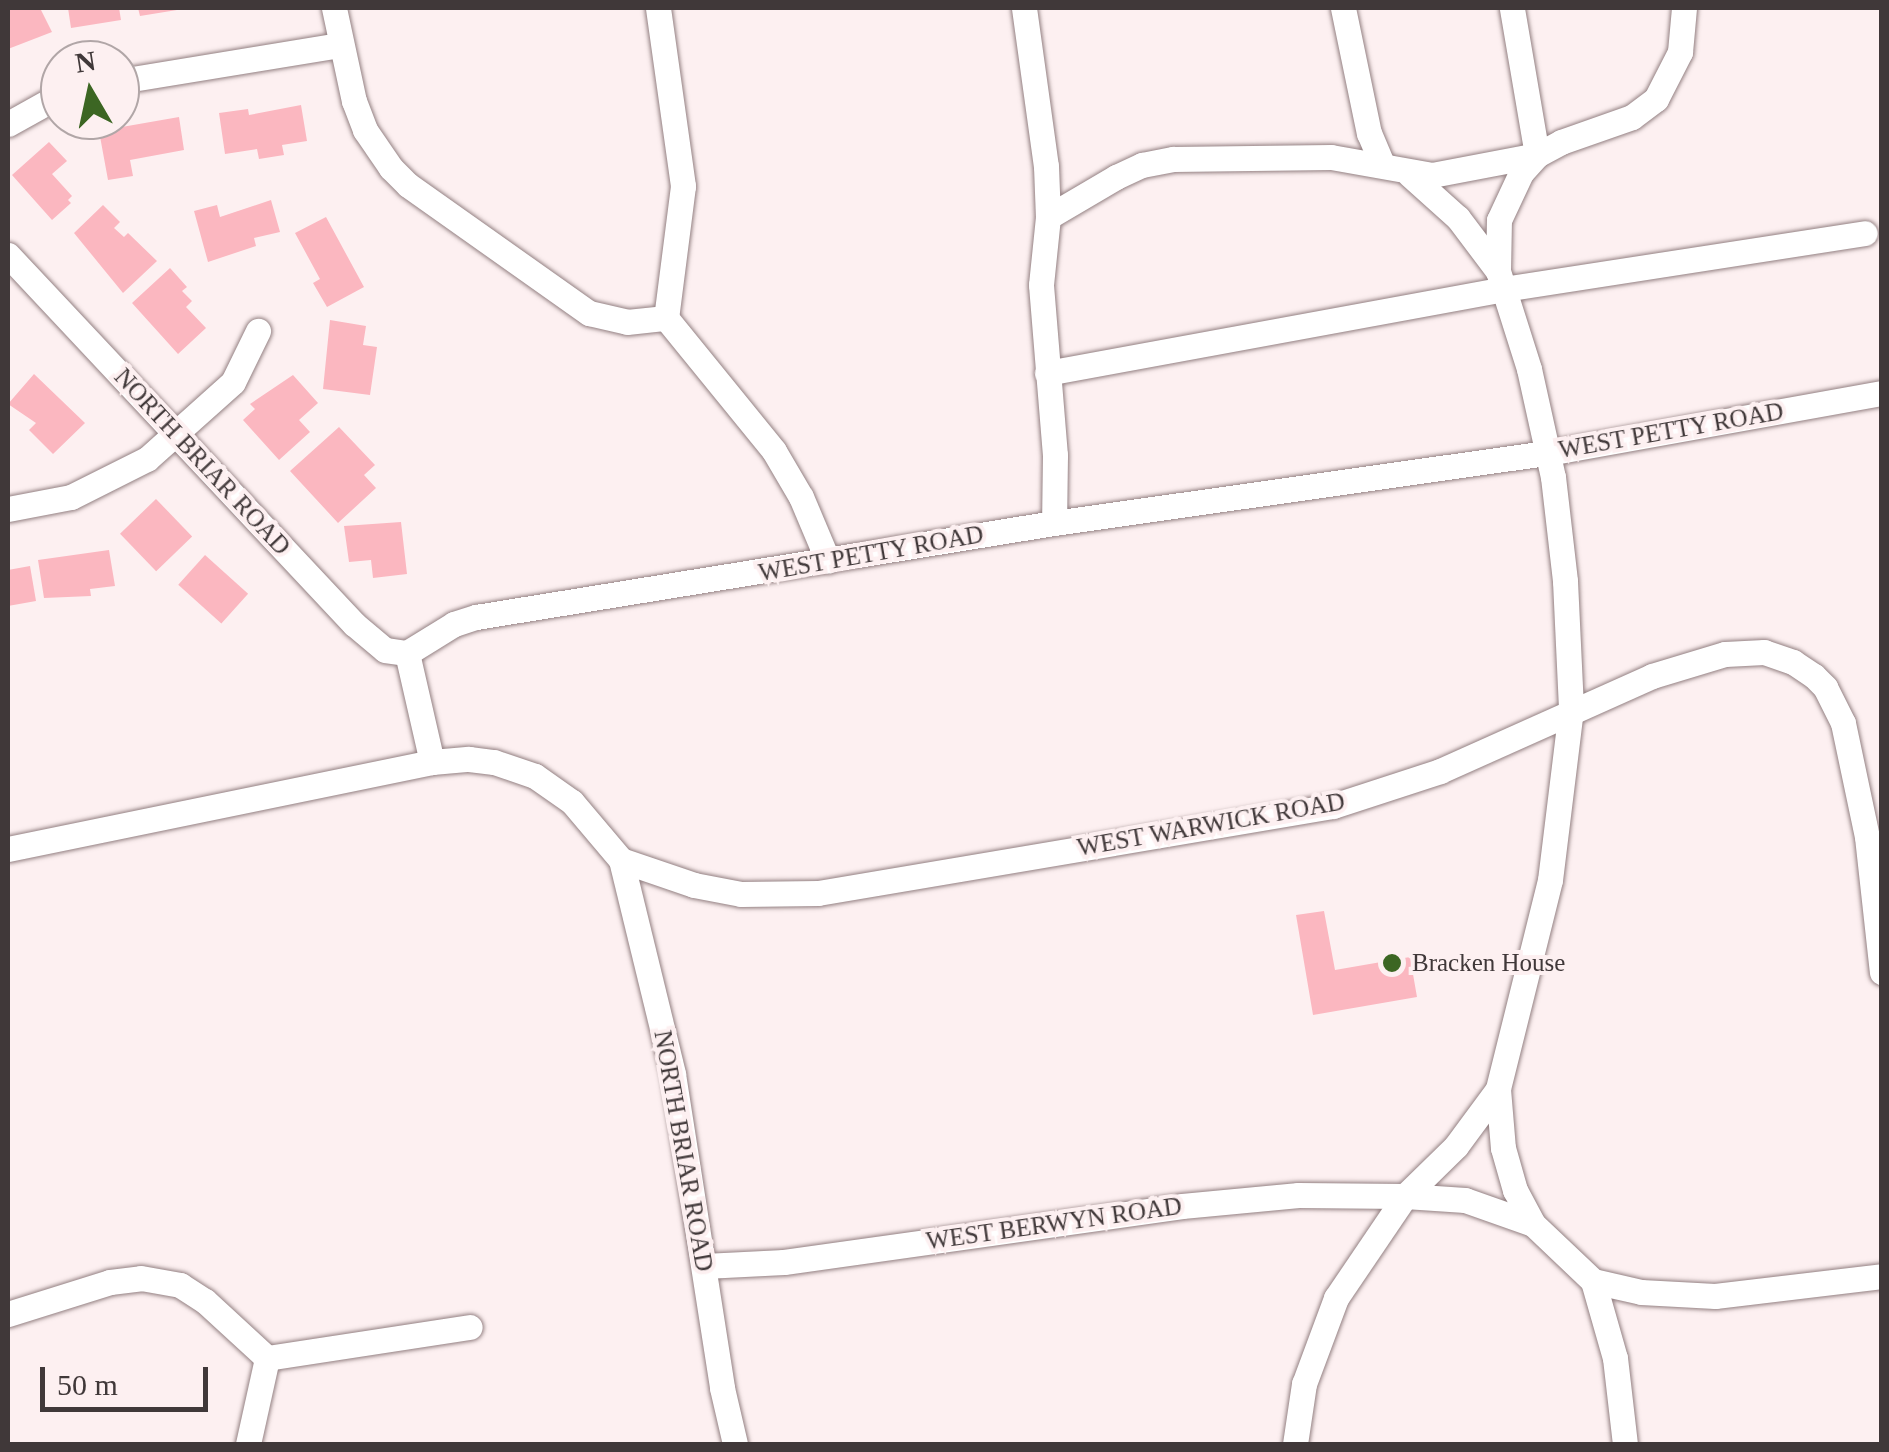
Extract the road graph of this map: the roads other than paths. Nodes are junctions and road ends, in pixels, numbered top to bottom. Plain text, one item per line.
1 (334, 8) edge
2 (658, 8) edge
3 (1024, 8) edge
4 (1344, 8) edge
5 (1512, 8) edge
6 (1684, 8) edge
7 (340, 44) junction
8 (140, 78) edge
9 (40, 106) edge
10 (8, 124) edge
11 (1537, 155) junction
12 (1382, 164) junction
13 (1410, 175) junction
14 (1048, 218) junction
15 (1865, 233) dead end
16 (8, 255) edge
17 (1501, 280) junction
18 (666, 318) junction
19 (258, 331) dead end
20 (1048, 373) junction
21 (1882, 393) edge
22 (177, 436) junction
23 (1548, 453) junction
24 (8, 509) edge
25 (1054, 523) junction
26 (828, 561) junction
27 (407, 653) junction
28 (1572, 709) junction
29 (432, 762) junction
30 (8, 849) edge
31 (621, 860) junction
32 (1882, 972) edge
33 (1498, 1089) junction
34 (1405, 1196) junction
35 (1532, 1224) junction
36 (704, 1266) junction
37 (1882, 1276) edge
38 (1593, 1280) junction
39 (8, 1314) edge
40 (470, 1327) dead end
41 (267, 1358) junction
42 (248, 1444) edge
43 (735, 1444) edge
44 (1295, 1444) edge
45 (1625, 1444) edge

1 - 7 street
2 - 18 street
3 - 14 street
4 - 12 street
5 - 11 street
6 - 11 street
7 - 8 street
7 - 18 street
9 - 10 street
11 - 13 street
11 - 17 street
12 - 13 street
12 - 14 street
13 - 17 street
14 - 20 street
15 - 17 street
16 - 22 street, NORTH BRIAR ROAD
17 - 20 street
17 - 23 street
18 - 26 street
19 - 22 street
20 - 25 street
21 - 23 street, WEST PETTY ROAD
22 - 24 street
22 - 27 street, NORTH BRIAR ROAD
23 - 25 street, WEST PETTY ROAD
23 - 28 street
25 - 26 street, WEST PETTY ROAD
26 - 27 street, WEST PETTY ROAD
27 - 29 street
28 - 31 street, WEST WARWICK ROAD
28 - 32 street, WEST WARWICK ROAD
28 - 33 street
29 - 30 street
29 - 31 street
31 - 36 street, NORTH BRIAR ROAD
33 - 34 street
33 - 35 street
34 - 35 street, WEST BERWYN ROAD
34 - 36 street, WEST BERWYN ROAD
34 - 44 street
35 - 38 street
36 - 43 street, NORTH BRIAR ROAD
37 - 38 street
38 - 45 street
39 - 41 street
40 - 41 street
41 - 42 street

